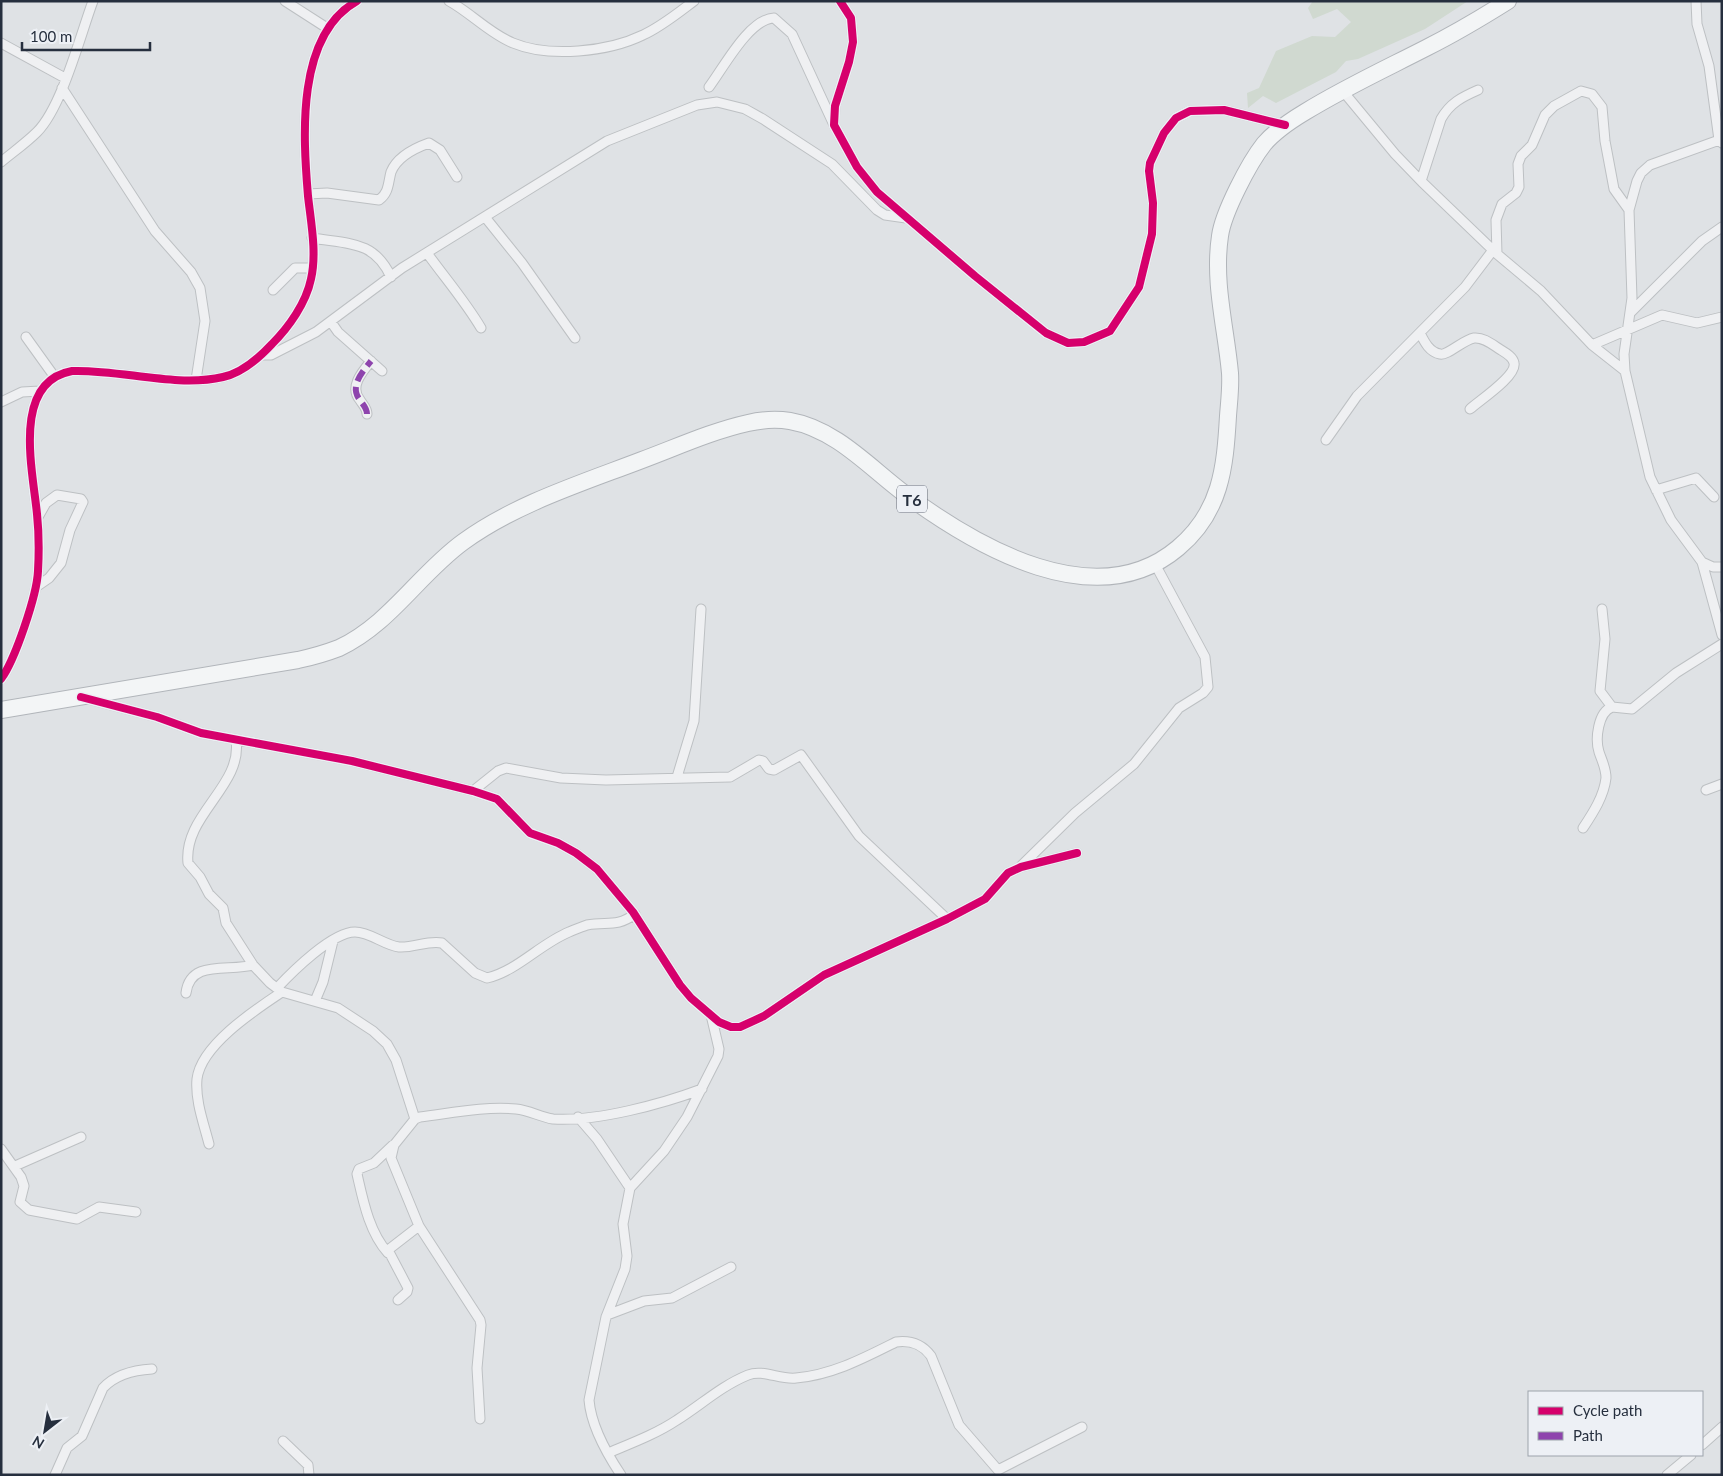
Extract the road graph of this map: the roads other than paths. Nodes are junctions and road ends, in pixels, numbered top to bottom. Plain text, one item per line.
1 (93, 1) edge
2 (285, 1) edge
3 (357, 1) edge
4 (449, 1) edge
5 (694, 1) edge
6 (840, 1) edge
7 (1508, 1) edge
8 (1696, 1) edge
9 (327, 28) junction
10 (1, 43) edge
11 (65, 78) junction
12 (709, 87) dead end
13 (62, 88) junction
14 (1342, 90) junction
15 (1478, 90) dead end
16 (834, 125) junction
17 (1285, 125) junction
18 (1721, 141) edge
19 (1, 162) edge
20 (457, 177) dead end
21 (1422, 181) junction
22 (308, 194) junction
23 (1629, 210) junction
24 (485, 217) junction
25 (906, 218) junction
26 (1722, 226) edge
27 (312, 238) junction
28 (1495, 252) junction
29 (427, 253) junction
30 (312, 268) junction
31 (391, 277) junction
32 (273, 290) dead end
33 (1631, 312) junction
34 (1722, 317) edge
35 (331, 322) junction
36 (480, 328) dead end
37 (1627, 330) junction
38 (1420, 333) junction
39 (26, 337) dead end
40 (575, 338) dead end
41 (1592, 345) junction
42 (261, 355) junction
43 (371, 361) junction
44 (382, 371) dead end
45 (1625, 371) junction
46 (54, 376) junction
47 (196, 380) junction
48 (40, 391) junction
49 (1, 402) edge
50 (1470, 408) dead end
51 (367, 414) dead end
52 (1326, 440) dead end
53 (1656, 490) junction
54 (1714, 497) dead end
55 (38, 517) junction
56 (1702, 562) junction
57 (1155, 564) junction
58 (1722, 567) edge
59 (36, 587) junction
60 (702, 609) dead end
61 (1602, 609) dead end
62 (1718, 612) edge
63 (1722, 635) edge
64 (1722, 644) edge
65 (1, 679) edge
66 (81, 697) junction
67 (1612, 706) junction
68 (1, 710) edge
69 (236, 740) junction
70 (677, 777) junction
71 (1722, 784) edge
72 (473, 790) junction
73 (1706, 790) dead end
74 (1583, 828) dead end
75 (1077, 852) dead end
76 (1021, 867) junction
77 (635, 914) junction
78 (947, 920) junction
79 (333, 942) junction
80 (253, 965) junction
81 (279, 990) junction
82 (186, 993) dead end
83 (316, 1001) junction
84 (711, 1015) junction
85 (702, 1089) junction
86 (578, 1117) junction
87 (415, 1119) junction
88 (82, 1136) dead end
89 (209, 1144) dead end
90 (394, 1145) junction
91 (1, 1149) edge
92 (15, 1166) junction
93 (630, 1188) junction
94 (136, 1212) dead end
95 (420, 1226) junction
96 (388, 1253) junction
97 (731, 1267) dead end
98 (398, 1300) dead end
99 (606, 1315) junction
100 (152, 1369) dead end
101 (480, 1419) dead end
102 (1082, 1427) dead end
103 (1722, 1427) edge
104 (282, 1441) dead end
105 (1703, 1444) edge
106 (608, 1452) junction
107 (1690, 1456) edge
108 (55, 1475) edge
109 (309, 1475) edge
110 (621, 1475) edge
111 (1667, 1475) edge

1 - 11 street
2 - 9 street
3 - 9 street
4 - 5 street
6 - 16 street
7 - 14 highway, T6
8 - 18 street
9 - 22 street
10 - 11 street
11 - 13 street
12 - 16 street
13 - 19 street
13 - 47 street
14 - 17 highway, T6
14 - 21 street
15 - 21 street
16 - 25 street
17 - 25 street
17 - 57 highway, T6
18 - 23 street
20 - 22 street
21 - 28 street
22 - 27 street
23 - 28 street
23 - 33 street
24 - 25 street
24 - 29 street
24 - 40 street
26 - 33 street
27 - 30 street
27 - 31 street
28 - 38 street
28 - 41 street
29 - 31 street
29 - 36 street
30 - 32 street
30 - 42 street
31 - 35 street
33 - 37 street
34 - 37 street
35 - 42 street
35 - 43 street
37 - 41 street
37 - 45 street
38 - 50 street
38 - 52 street
39 - 46 street
41 - 45 street
42 - 47 street
43 - 44 street
43 - 51 street
45 - 53 street
46 - 47 street
46 - 48 street
48 - 49 street
48 - 55 street
53 - 54 street
53 - 56 street
55 - 59 street
55 - 59 street
56 - 58 street
56 - 62 street
57 - 66 highway, T6
57 - 76 street
59 - 65 street
60 - 70 street
61 - 67 street
62 - 63 street
64 - 67 street
66 - 68 highway, T6
66 - 69 street
67 - 74 street
69 - 72 street
69 - 80 street
70 - 72 street
70 - 78 street
71 - 73 street
72 - 77 street
75 - 76 street
76 - 78 street
77 - 79 street
77 - 84 street
78 - 84 street
79 - 81 street
79 - 83 street
80 - 81 street
80 - 82 street
81 - 83 street
81 - 89 street
83 - 87 street
84 - 85 street
85 - 86 street
85 - 93 street
86 - 87 street
86 - 93 street
87 - 90 street
88 - 92 street
90 - 95 street
90 - 96 street
91 - 92 street
92 - 94 street
93 - 99 street
95 - 96 street
95 - 101 street
96 - 98 street
97 - 99 street
99 - 106 street
100 - 108 street
102 - 106 street
103 - 105 street
104 - 109 street
106 - 110 street
107 - 111 street

